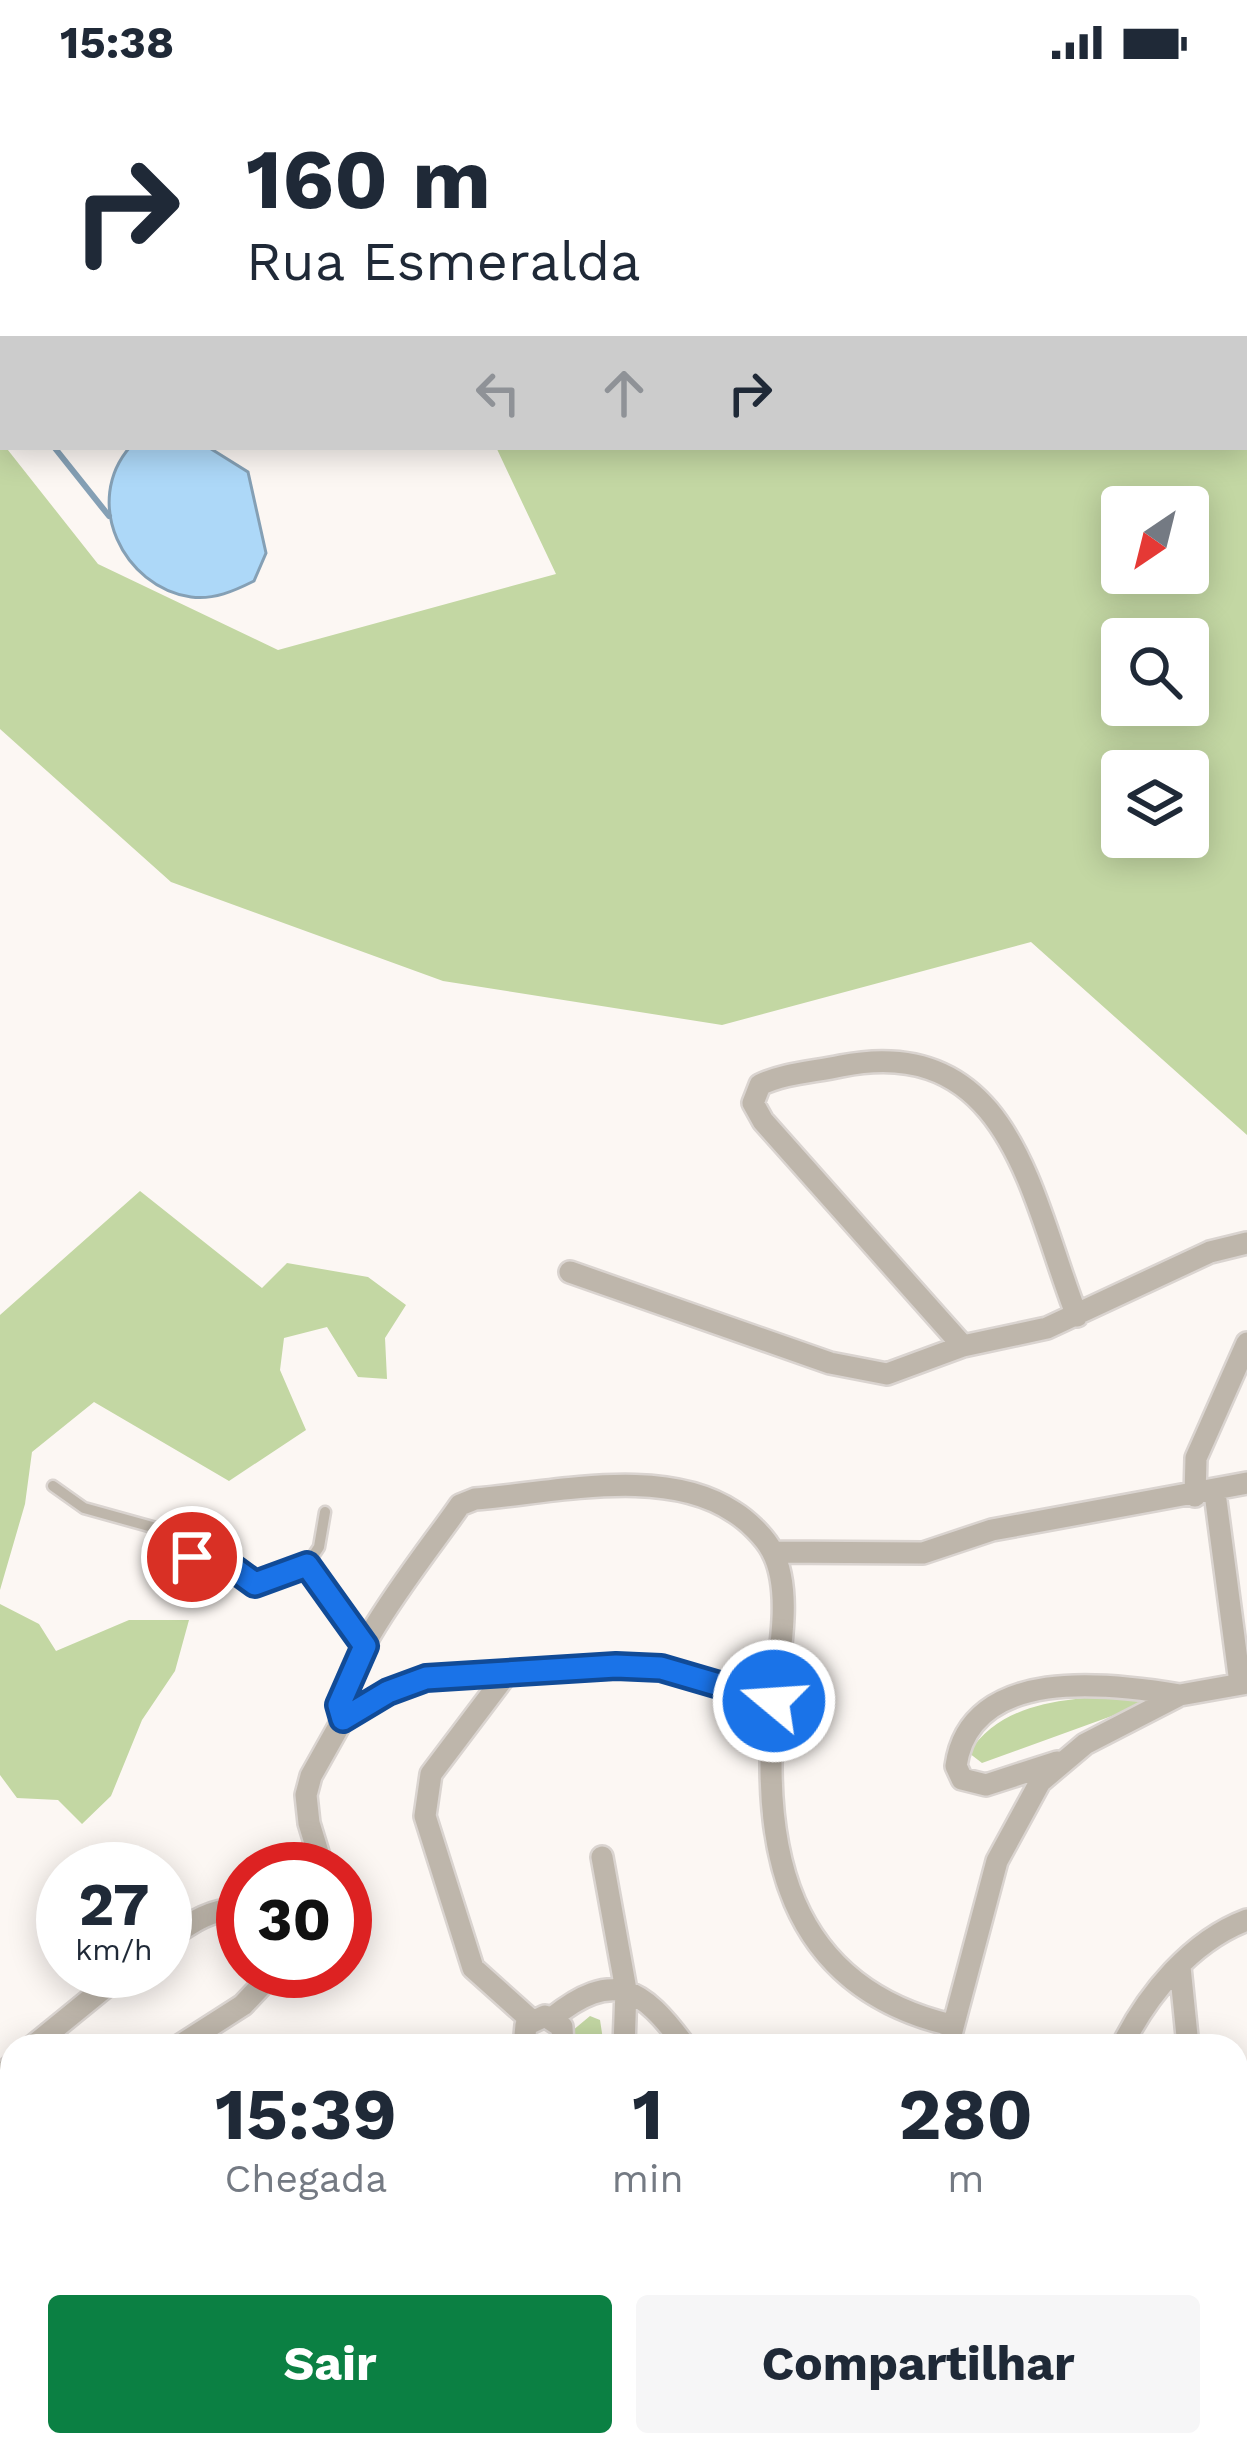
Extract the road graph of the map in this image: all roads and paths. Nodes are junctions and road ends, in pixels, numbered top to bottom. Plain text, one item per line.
1 (1247, 1244) edge
2 (570, 1272) dead end
3 (1077, 1316) junction
4 (1247, 1342) edge
5 (964, 1346) junction
6 (1247, 1483) edge
7 (53, 1486) dead end
8 (1205, 1494) junction
9 (325, 1512) dead end
10 (773, 1552) junction
11 (307, 1565) junction
12 (365, 1646) junction
13 (508, 1672) junction
14 (1244, 1683) edge
15 (1180, 1695) junction
16 (774, 1701) junction
17 (343, 1719) junction
18 (1060, 1761) junction
19 (317, 1842) edge
20 (602, 1857) dead end
21 (1247, 1920) edge
22 (1180, 1967) junction
23 (626, 1990) junction
24 (91, 1998) edge
25 (250, 1998) edge
26 (542, 2019) junction
27 (48, 2034) edge
28 (198, 2034) edge
29 (523, 2034) edge
30 (562, 2034) edge
31 (624, 2034) edge
32 (675, 2034) edge
33 (946, 2034) edge
34 (951, 2034) edge
35 (1129, 2034) edge
36 (1187, 2034) edge

1 - 3 street
2 - 5 street
3 - 5 street
3 - 5 street
4 - 8 street
6 - 8 street
7 - 11 lane
8 - 10 street
8 - 14 street
9 - 11 lane
10 - 12 street
10 - 16 street
11 - 12 lane
12 - 17 street
13 - 16 street
13 - 17 street
13 - 26 street
14 - 15 street
15 - 18 street
15 - 18 street
16 - 33 street
17 - 19 street
18 - 34 street
20 - 23 street
21 - 22 street
22 - 35 street
22 - 36 street
23 - 26 street
23 - 31 street
23 - 32 street
24 - 27 street
25 - 28 street
26 - 29 street
26 - 30 street

